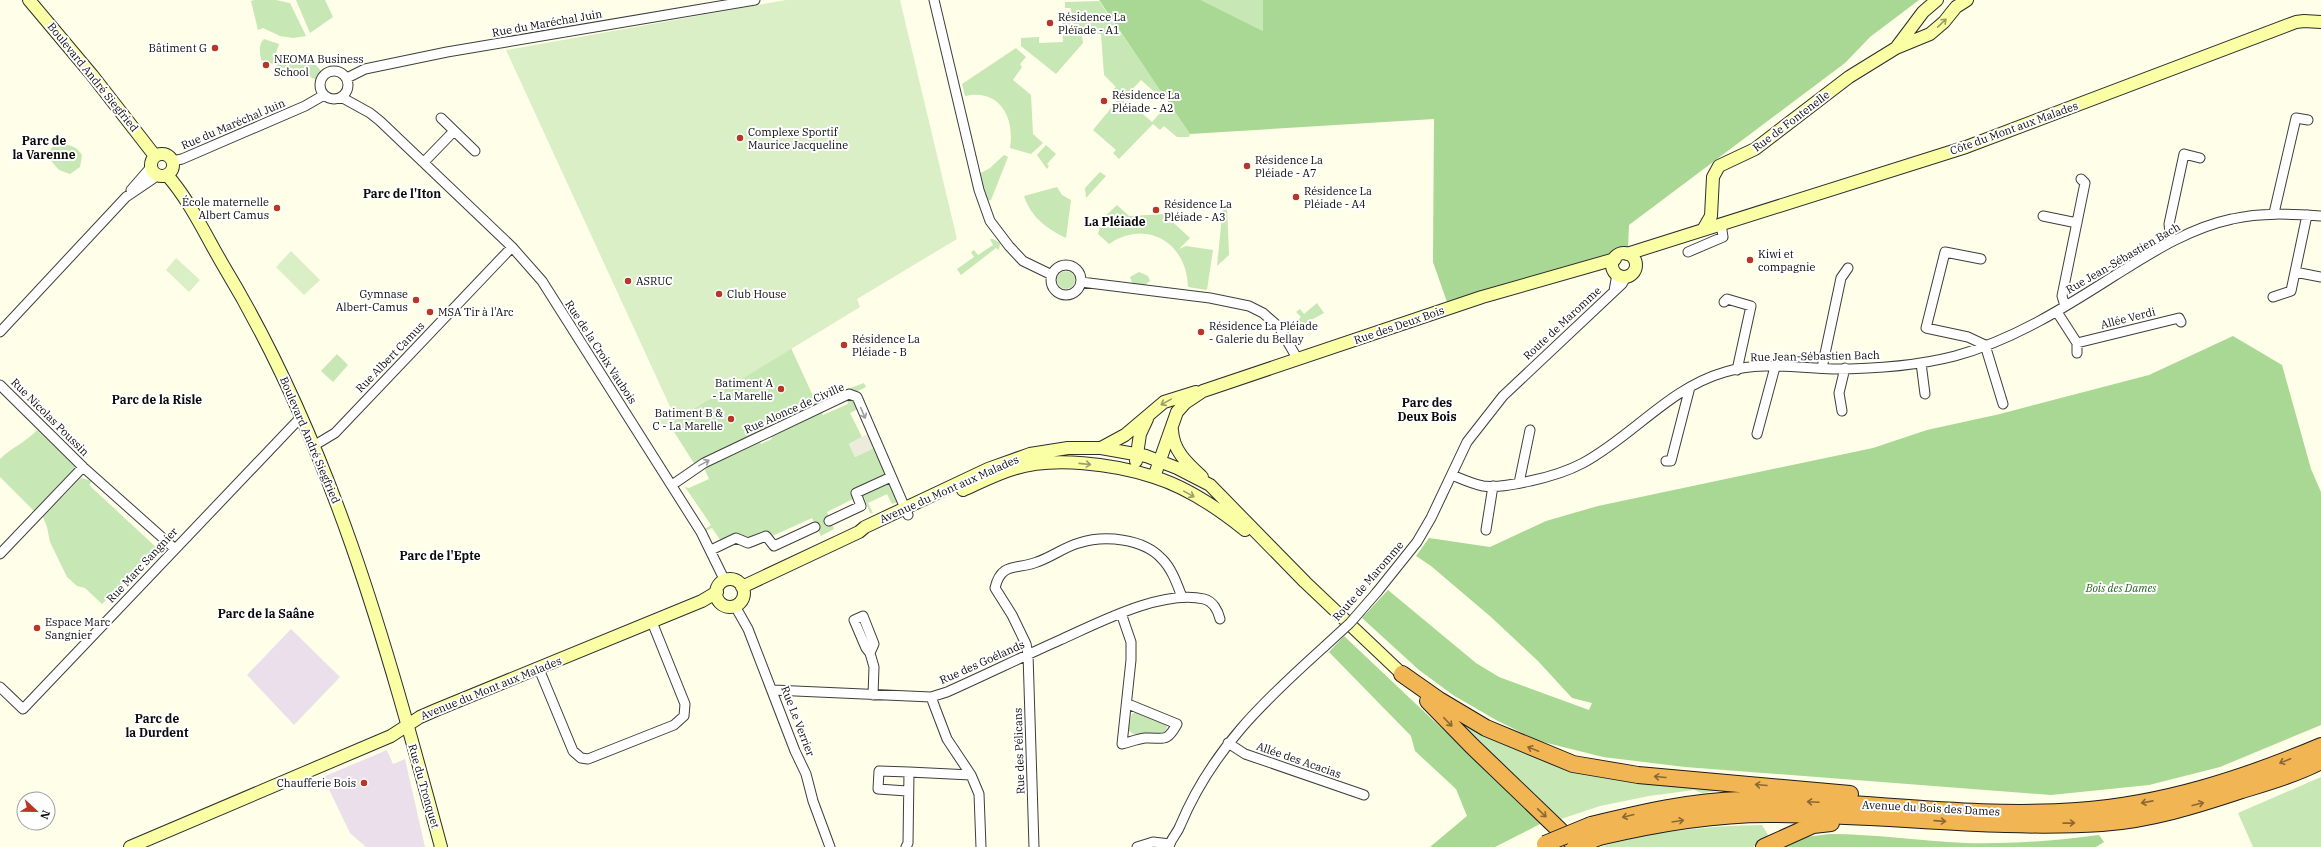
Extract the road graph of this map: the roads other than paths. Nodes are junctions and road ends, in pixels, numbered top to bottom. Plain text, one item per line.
1 (29, 0) edge
2 (754, 0) edge
3 (934, 0) edge
4 (1937, 0) edge
5 (1967, 0) edge
6 (2321, 22) edge
7 (1913, 24) junction
8 (1926, 35) junction
9 (1896, 48) junction
10 (347, 78) junction
11 (324, 95) junction
12 (341, 97) junction
13 (441, 118) dead end
14 (2308, 120) dead end
15 (454, 131) junction
16 (475, 151) dead end
17 (2200, 158) dead end
18 (172, 161) junction
19 (424, 162) junction
20 (157, 168) junction
21 (2081, 179) dead end
22 (2274, 213) junction
23 (2307, 215) junction
24 (2044, 216) dead end
25 (2321, 216) edge
26 (2077, 223) junction
27 (1721, 224) junction
28 (1703, 230) junction
29 (1667, 242) junction
30 (2171, 242) junction
31 (512, 247) junction
32 (1688, 252) dead end
33 (1627, 254) junction
34 (1981, 259) dead end
35 (1636, 265) junction
36 (1848, 268) dead end
37 (1618, 269) junction
38 (2295, 272) junction
39 (1052, 275) junction
40 (2321, 277) edge
41 (1081, 282) junction
42 (2273, 297) dead end
43 (1724, 302) dead end
44 (2065, 306) junction
45 (2057, 312) junction
46 (2181, 322) dead end
47 (0, 332) edge
48 (2077, 343) junction
49 (1985, 345) junction
50 (2077, 353) dead end
51 (1297, 358) junction
52 (1921, 363) junction
53 (1776, 367) junction
54 (1822, 368) junction
55 (1845, 368) junction
56 (1737, 370) junction
57 (0, 385) edge
58 (1690, 387) junction
59 (1203, 391) junction
60 (1925, 394) dead end
61 (2003, 404) dead end
62 (1842, 411) dead end
63 (1150, 414) junction
64 (302, 416) junction
65 (1172, 426) junction
66 (1530, 430) dead end
67 (1757, 434) dead end
68 (315, 445) junction
69 (1101, 448) junction
70 (1138, 454) junction
71 (1160, 460) junction
72 (1666, 462) dead end
73 (83, 467) junction
74 (1133, 472) junction
75 (1452, 475) junction
76 (891, 477) junction
77 (1154, 477) junction
78 (1519, 483) junction
79 (672, 485) junction
80 (1210, 485) junction
81 (1493, 486) junction
82 (905, 510) junction
83 (829, 521) dead end
84 (815, 527) dead end
85 (1486, 530) dead end
86 (174, 548) junction
87 (711, 550) junction
88 (0, 554) edge
89 (725, 581) junction
90 (1305, 582) junction
91 (742, 587) junction
92 (718, 596) junction
93 (1182, 596) junction
94 (735, 606) junction
95 (1121, 613) junction
96 (1220, 619) dead end
97 (652, 622) junction
98 (870, 653) dead end
99 (1028, 654) junction
100 (539, 669) junction
101 (1402, 674) junction
102 (0, 687) edge
103 (773, 690) junction
104 (873, 695) junction
105 (931, 696) junction
106 (1128, 704) junction
107 (406, 725) junction
108 (1228, 743) junction
109 (2321, 746) edge
110 (2321, 761) edge
111 (908, 772) junction
112 (971, 775) junction
113 (907, 792) junction
114 (1364, 795) dead end
115 (1904, 813) junction
116 (1595, 831) junction
117 (1169, 845) edge
118 (1541, 845) edge
119 (130, 847) edge
120 (440, 847) edge
121 (830, 847) edge
122 (906, 847) edge
123 (981, 847) edge
124 (1034, 847) edge
125 (1137, 847) edge
126 (1576, 847) edge
127 (1764, 847) edge

1 - 20 street, Boulevard André Siegfried
2 - 10 street, Rue du Maréchal Juin
3 - 39 street
4 - 7 street, Rue de Fontenelle
8 -> 5 street, Rue de Fontenelle
6 - 27 street, Côte du Mont aux Malades
7 - 8 street
7 - 9 street, Rue de Fontenelle
8 - 9 street, Rue de Fontenelle
9 - 28 street, Rue de Fontenelle
10 - 11 street
10 - 12 street
11 - 12 street
11 - 18 street, Rue du Maréchal Juin
12 - 19 street, Rue de la Croix Vaubois
13 - 15 street
14 - 22 street
15 - 16 street
15 - 19 street
17 - 30 street
18 - 20 street
18 - 20 street
19 - 31 street, Rue de la Croix Vaubois
20 - 47 street
20 - 64 street, Boulevard André Siegfried
21 - 26 street
22 - 23 street, Rue Jean-Sébastien Bach
22 - 30 street, Rue Jean-Sébastien Bach
23 - 25 street, Rue Jean-Sébastien Bach
23 - 38 street
24 - 26 street
26 - 44 street
27 - 28 street, Côte du Mont aux Malades
27 - 32 street
28 - 29 street
29 - 33 street
29 - 35 street
30 - 44 street, Rue Jean-Sébastien Bach
31 - 68 street, Rue Albert Camus
31 - 79 street, Rue de la Croix Vaubois
33 - 35 street
33 - 37 street
34 - 49 street
35 - 37 street
36 - 54 street
37 - 51 street, Rue des Deux Bois
37 - 75 street, Route de Maromme
38 - 40 street
38 - 42 street
39 - 41 street
39 - 41 street
41 - 51 street
43 - 56 street
44 - 45 street, Rue Jean-Sébastien Bach
45 - 48 street
45 - 49 street, Rue Jean-Sébastien Bach
46 - 48 street, Allée Verdi
48 - 50 street
49 - 52 street, Rue Jean-Sébastien Bach
49 - 61 street
51 - 59 street, Rue des Deux Bois
52 - 55 street, Rue Jean-Sébastien Bach
52 - 60 street
53 - 54 street, Rue Jean-Sébastien Bach
53 - 56 street, Rue Jean-Sébastien Bach
53 - 67 street
54 - 55 street, Rue Jean-Sébastien Bach
55 - 62 street
56 - 58 street, Rue Jean-Sébastien Bach
57 - 73 street, Rue Nicolas Poussin
58 - 72 street
58 - 78 street, Rue Jean-Sébastien Bach
59 -> 63 street, Rue des Deux Bois
59 - 65 street, Rue des Deux Bois
63 - 69 street, Rue des Deux Bois
63 - 70 street, Rue des Deux Bois
64 - 68 street, Boulevard André Siegfried
64 - 86 street, Rue Marc Sangnier
65 - 71 street, Rue des Deux Bois
65 - 80 street
66 - 78 street
68 - 107 street, Boulevard André Siegfried
69 - 70 street, Avenue du Mont aux Malades
69 - 82 street, Avenue du Mont aux Malades
70 - 71 street, Avenue du Mont aux Malades
70 - 74 street, Rue des Deux Bois
71 - 77 street, Rue des Deux Bois
71 - 80 street, Avenue du Mont aux Malades
73 - 86 street, Rue Nicolas Poussin
73 - 88 street, Rue Nicolas Poussin
74 - 77 street, Avenue du Mont aux Malades
82 -> 74 street, Avenue du Mont aux Malades
75 - 81 street, Rue Jean-Sébastien Bach
75 - 108 street, Route de Maromme, bridge
79 -> 76 street, Rue Alonce de Civille
76 - 82 street, Rue Alonce de Civille
76 - 83 street
77 -> 90 street, Avenue du Mont aux Malades
78 - 81 street, Rue Jean-Sébastien Bach
79 - 87 street, Rue de la Croix Vaubois
80 - 90 street, Avenue du Mont aux Malades
81 - 85 street
82 - 91 street, Avenue du Mont aux Malades
84 - 87 street
86 - 102 street, Rue Marc Sangnier
87 - 89 street, Rue de la Croix Vaubois
89 - 91 street
89 - 92 street
90 - 101 street, Avenue du Mont aux Malades
91 - 94 street
92 - 94 street
92 - 97 street, Avenue du Mont aux Malades
93 - 95 street, Rue des Goélands
93 - 96 street, Rue des Goélands
93 - 99 street, Rue des Pélicans
94 - 103 street, Rue Le Verrier
95 - 99 street, Rue des Goélands
95 - 106 street
97 - 100 street, Avenue du Mont aux Malades
97 - 100 street
98 - 104 street
99 - 105 street, Rue des Goélands
99 - 124 street, Rue des Pélicans
100 - 107 street, Avenue du Mont aux Malades
115 -> 101 highway
101 -> 126 highway
103 - 104 street, Rue des Goélands
103 - 121 street, Rue Le Verrier
104 - 105 street, Rue des Goélands
105 - 112 street
106 - 106 street
107 - 119 street, Avenue du Mont aux Malades
107 - 120 street, Rue du Tronquet
108 - 114 street, Allée des Acacias
108 - 117 street, Route de Maromme
109 -> 115 highway, Avenue du Bois des Dames
115 -> 110 highway, Avenue du Bois des Dames
111 - 112 street
111 - 113 street
111 - 113 street
112 - 123 street
113 - 122 street
115 - 116 highway, Avenue du Bois des Dames
115 - 127 highway
116 - 118 highway, Avenue du Bois des Dames, bridge
116 - 126 highway, Avenue du Bois des Dames, bridge
117 - 125 street

